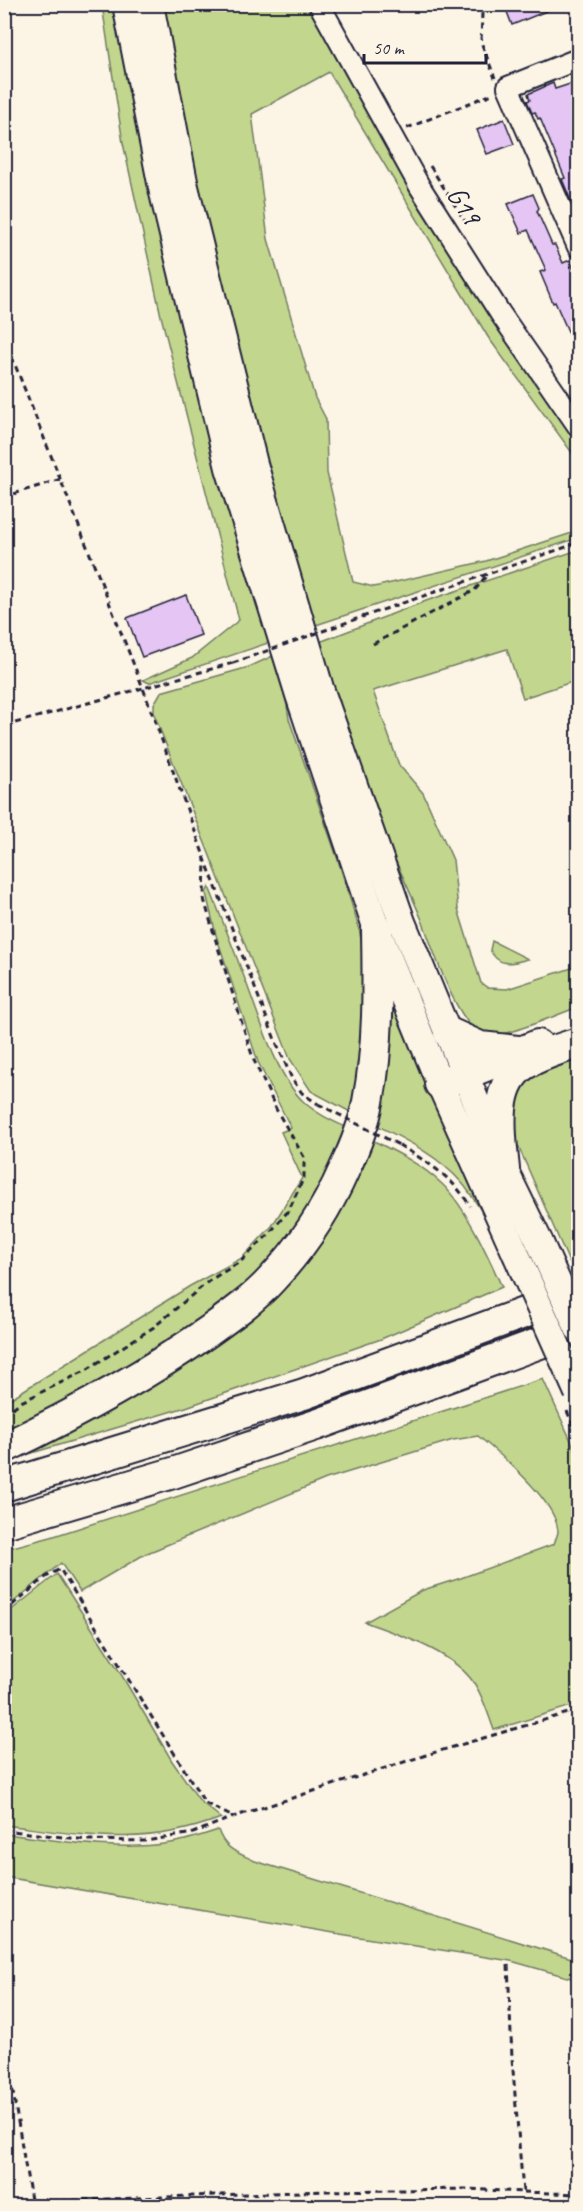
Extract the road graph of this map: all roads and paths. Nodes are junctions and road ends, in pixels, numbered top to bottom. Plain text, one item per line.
1 (126, 4) edge
2 (150, 4) edge
3 (319, 4) edge
4 (482, 13) dead end
5 (579, 59) edge
6 (504, 89) junction
7 (417, 123) dead end
8 (425, 157) dead end
9 (472, 234) dead end
10 (579, 247) edge
11 (4, 337) edge
12 (571, 402) edge
13 (579, 426) edge
14 (61, 479) junction
15 (4, 497) edge
16 (579, 543) edge
17 (487, 574) junction
18 (373, 644) dead end
19 (143, 688) junction
20 (4, 726) edge
21 (205, 859) junction
22 (377, 930) junction
23 (579, 1029) edge
24 (449, 1034) junction
25 (579, 1042) edge
26 (521, 1052) junction
27 (453, 1079) junction
28 (504, 1169) junction
29 (473, 1213) dead end
30 (579, 1293) edge
31 (579, 1329) edge
32 (573, 1401) edge
33 (4, 1414) edge
34 (579, 1437) edge
35 (4, 1448) edge
36 (4, 1486) edge
37 (4, 1523) edge
38 (4, 1612) edge
39 (579, 1710) edge
40 (233, 1818) junction
41 (4, 1830) edge
42 (508, 1964) dead end
43 (4, 2038) edge
44 (523, 2192) junction
45 (579, 2194) edge
46 (32, 2204) edge

1 - 22 main road
2 - 24 main road
3 - 12 street, G19
4 - 6 path
5 - 6 street
6 - 7 path
6 - 10 street
8 - 9 path
11 - 14 path
12 - 13 street, G19
14 - 15 path
14 - 19 path
16 - 17 path
17 - 18 path
17 - 19 path, bridge
19 - 20 path
19 - 21 path
21 - 29 path, bridge
21 - 33 path
22 - 27 main road
22 - 35 highway
23 - 26 highway
24 - 26 highway
24 - 27 main road
25 - 28 highway
26 - 27 highway
27 - 28 main road
27 - 32 main road, bridge
28 - 31 main road, bridge
30 - 36 highway
31 - 37 highway
32 - 34 path
38 - 40 path
39 - 40 path
40 - 41 path
42 - 44 path
43 - 46 path
44 - 45 path
44 - 46 path

